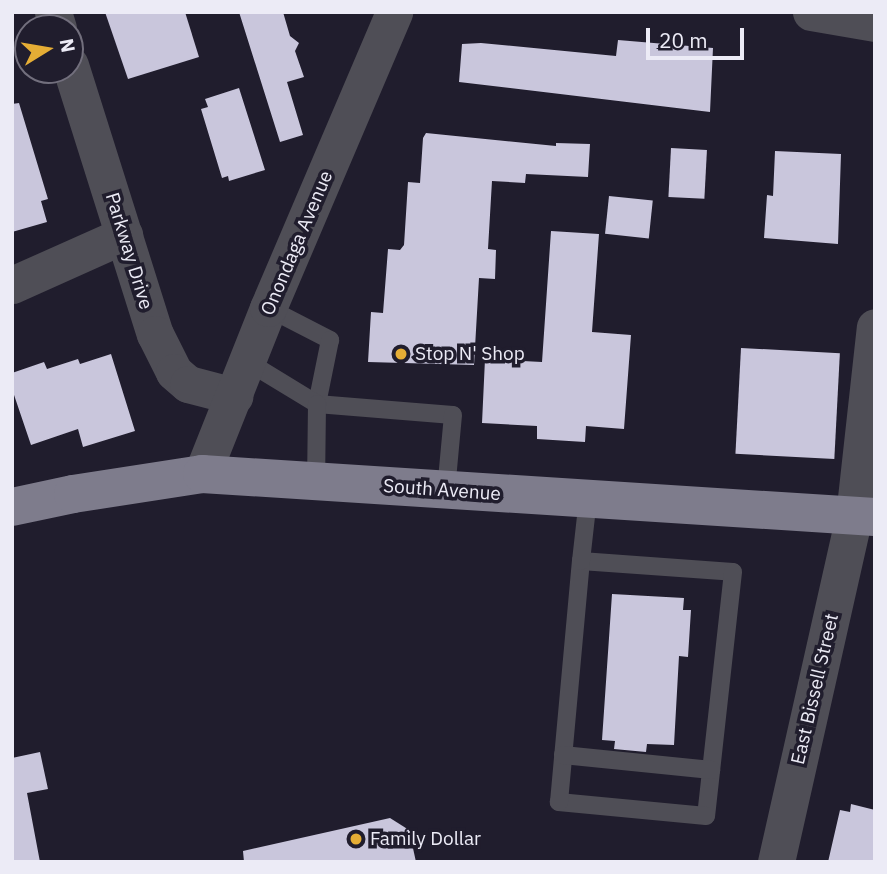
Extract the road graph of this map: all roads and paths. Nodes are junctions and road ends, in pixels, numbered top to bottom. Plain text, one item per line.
1 (394, 12) edge
2 (811, 12) edge
3 (875, 23) edge
4 (76, 84) edge
5 (124, 235) junction
6 (12, 285) edge
7 (268, 308) junction
8 (875, 327) edge
9 (248, 362) junction
10 (234, 396) junction
11 (317, 404) junction
12 (202, 474) junction
13 (317, 481) junction
14 (446, 490) junction
15 (588, 499) junction
16 (12, 507) edge
17 (864, 517) edge
18 (581, 561) junction
19 (563, 755) junction
20 (711, 770) junction
21 (776, 862) edge

1 - 7 street, Onondaga Avenue
2 - 3 street
4 - 5 street, Parkway Drive
5 - 6 street
5 - 10 street, Parkway Drive
7 - 9 street, Onondaga Avenue
7 - 11 lane
8 - 17 street, East Bissell Street
9 - 10 street, Onondaga Avenue
9 - 11 lane
10 - 12 street, Onondaga Avenue
11 - 13 lane
11 - 14 lane
12 - 13 main road, South Avenue
12 - 16 main road, South Avenue
13 - 14 main road, South Avenue
14 - 15 main road, South Avenue
15 - 17 main road, South Avenue
15 - 18 lane
17 - 21 street, East Bissell Street
18 - 19 lane
18 - 20 lane
19 - 20 lane
19 - 20 lane

